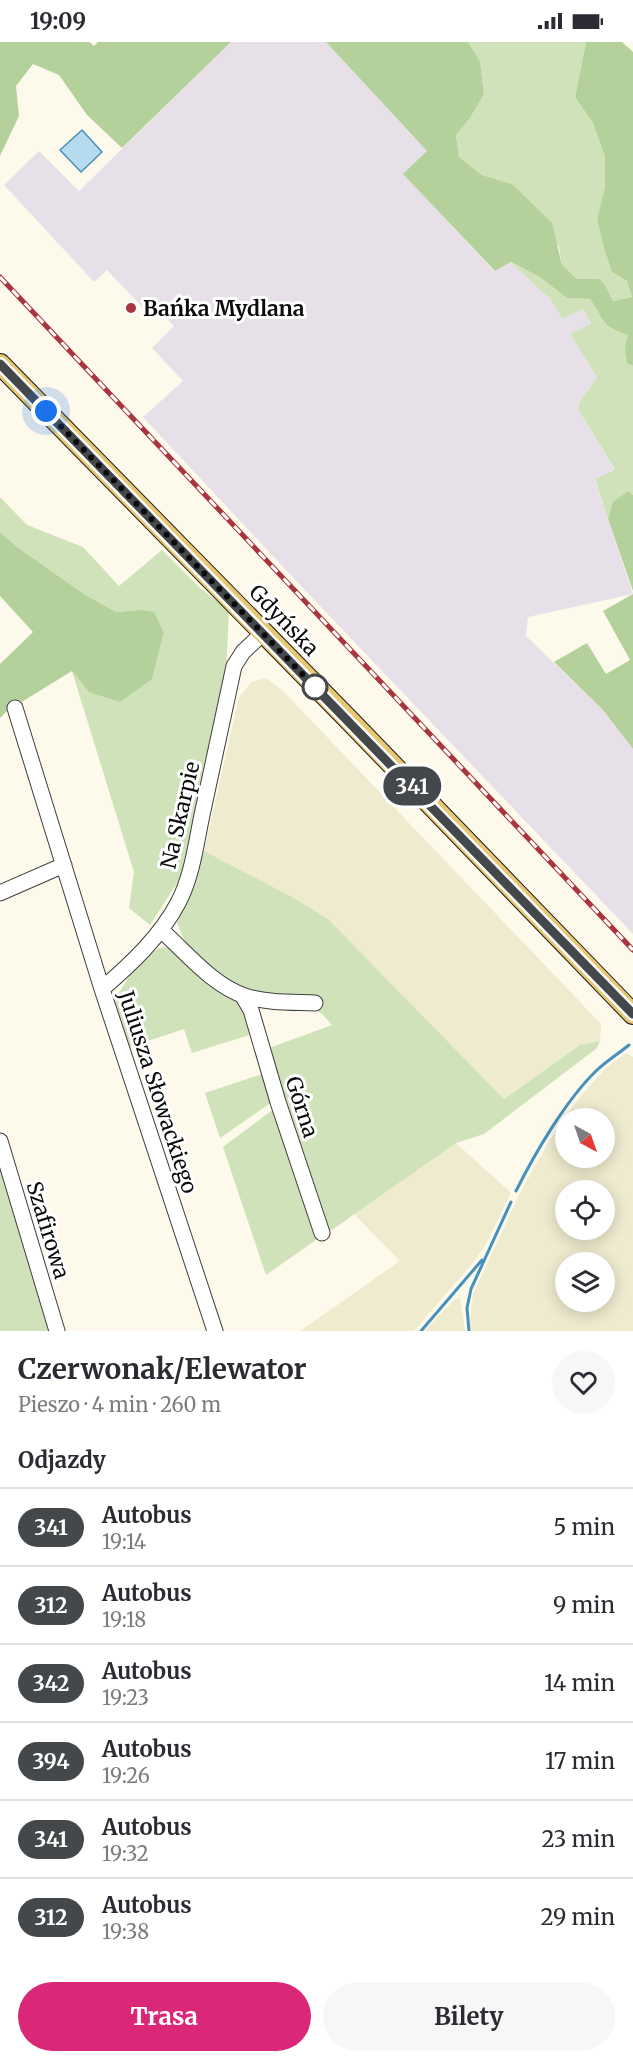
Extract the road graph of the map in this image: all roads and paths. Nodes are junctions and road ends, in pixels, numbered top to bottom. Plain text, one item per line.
1 (0, 364) edge
2 (263, 633) junction
3 (15, 708) dead end
4 (64, 865) junction
5 (0, 893) edge
6 (161, 930) junction
7 (102, 989) junction
8 (242, 995) junction
9 (315, 1003) dead end
10 (633, 1014) edge
11 (0, 1141) edge
12 (321, 1233) dead end
13 (57, 1331) edge
14 (215, 1331) edge

1 - 2 main road, Gdyńska
2 - 6 street, Na Skarpie
2 - 10 main road, Gdyńska
3 - 4 street, Juliusza Słowackiego
4 - 5 street
4 - 7 street, Juliusza Słowackiego
6 - 7 street, Na Skarpie
6 - 8 street
7 - 14 street, Juliusza Słowackiego
8 - 9 street
8 - 12 street, Górna
11 - 13 street, Szafirowa

